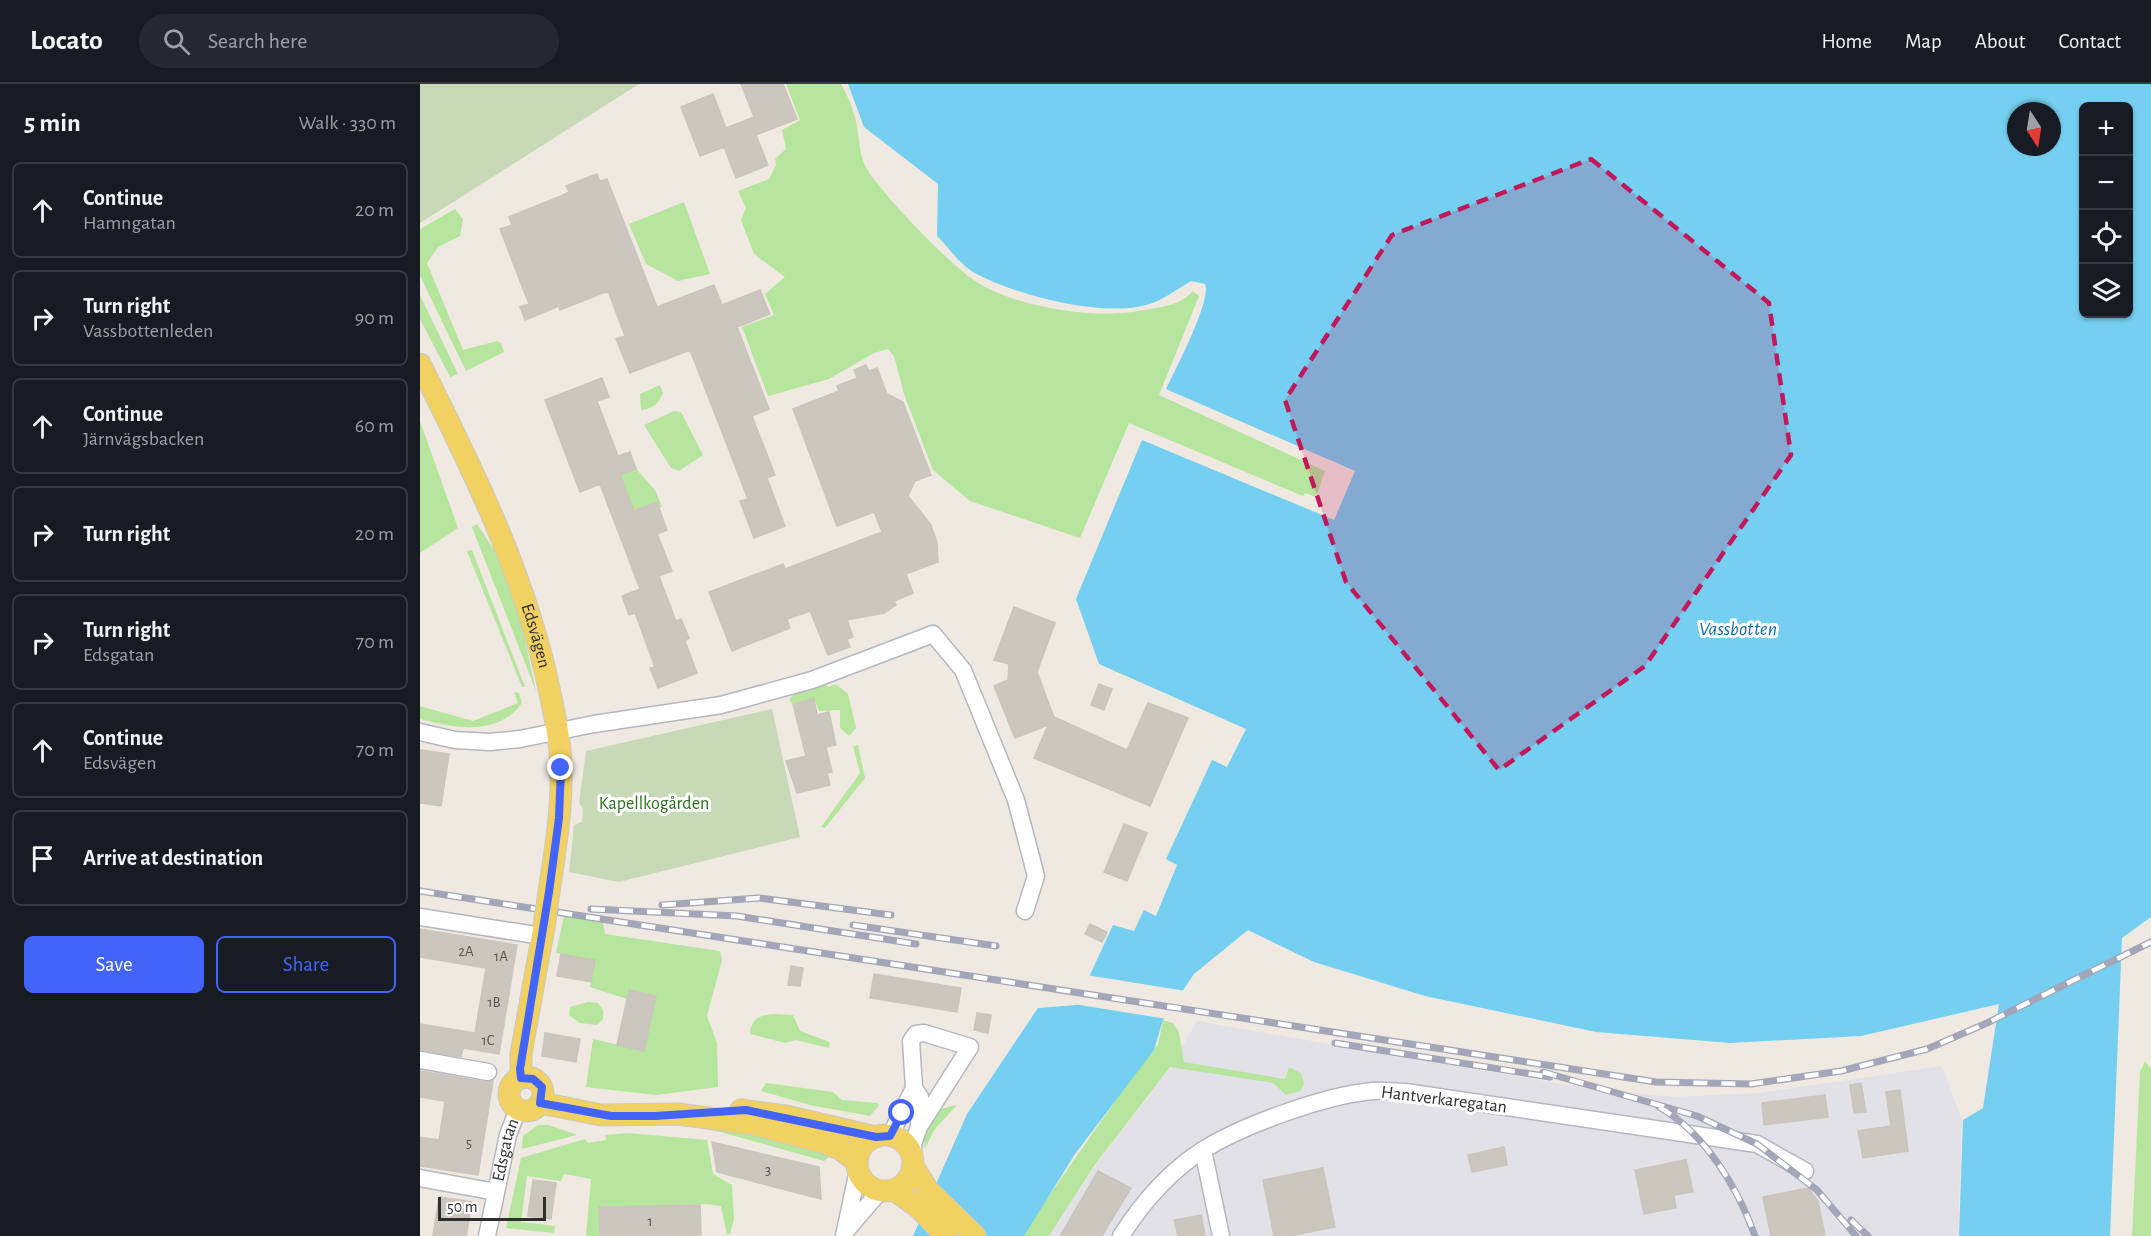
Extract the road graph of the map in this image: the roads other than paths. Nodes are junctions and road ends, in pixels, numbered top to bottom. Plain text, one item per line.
1 (420, 364) edge
2 (558, 731) junction
3 (420, 732) edge
4 (1025, 911) dead end
5 (420, 917) edge
6 (543, 931) junction
7 (420, 1060) edge
8 (488, 1072) dead end
9 (521, 1078) junction
10 (914, 1088) junction
11 (540, 1103) junction
12 (518, 1109) junction
13 (678, 1114) junction
14 (919, 1127) junction
15 (883, 1136) junction
16 (1203, 1150) junction
17 (913, 1163) junction
18 (857, 1166) junction
19 (1805, 1171) dead end
20 (420, 1178) edge
21 (887, 1191) junction
22 (496, 1192) junction
23 (924, 1199) junction
24 (844, 1234) edge
25 (487, 1236) edge
26 (946, 1236) edge
27 (975, 1236) edge
28 (1121, 1236) edge
29 (1221, 1236) edge

1 - 2 main road, Edsvägen
2 - 3 street
2 - 4 street
2 - 6 main road, Edsvägen, bridge
5 - 6 street
6 - 9 main road
7 - 8 street
9 - 11 main road
9 - 12 main road
10 - 14 street
10 - 14 street
10 - 15 street
11 - 12 main road
11 - 13 main road
12 - 22 street, Edsgatan
13 - 15 main road
13 - 18 main road
14 - 17 street
15 - 17 main road
15 - 18 main road
16 - 19 street, Hantverkaregatan
16 - 28 street, Hantverkaregatan
16 - 29 street
17 - 21 main road
17 - 23 main road
18 - 21 main road
18 - 24 street
20 - 22 street, Edsgatan
21 - 23 main road
21 - 24 street
22 - 25 street, Edsgatan
23 - 26 main road
23 - 27 main road

